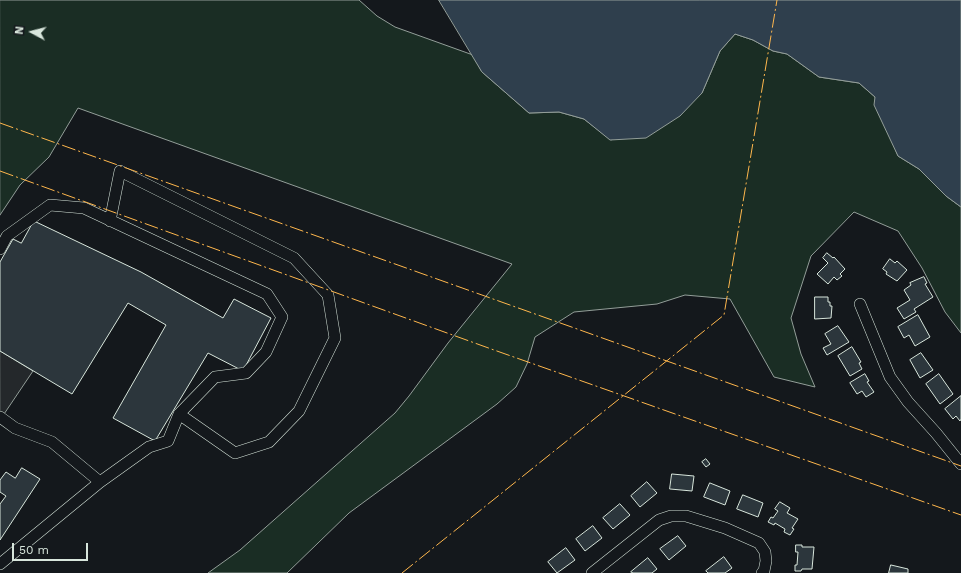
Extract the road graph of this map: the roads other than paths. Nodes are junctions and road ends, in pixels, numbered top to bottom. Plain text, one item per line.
1 (110, 221) junction
2 (0, 249) edge
3 (860, 304) dead end
4 (179, 414) junction
5 (0, 417) edge
6 (961, 464) edge
7 (100, 482) junction
8 (0, 564) edge
9 (592, 573) edge
10 (762, 573) edge

1 - 2 street
1 - 4 street
1 - 4 street
3 - 6 street
4 - 7 street
5 - 7 street
7 - 8 street
9 - 10 street

